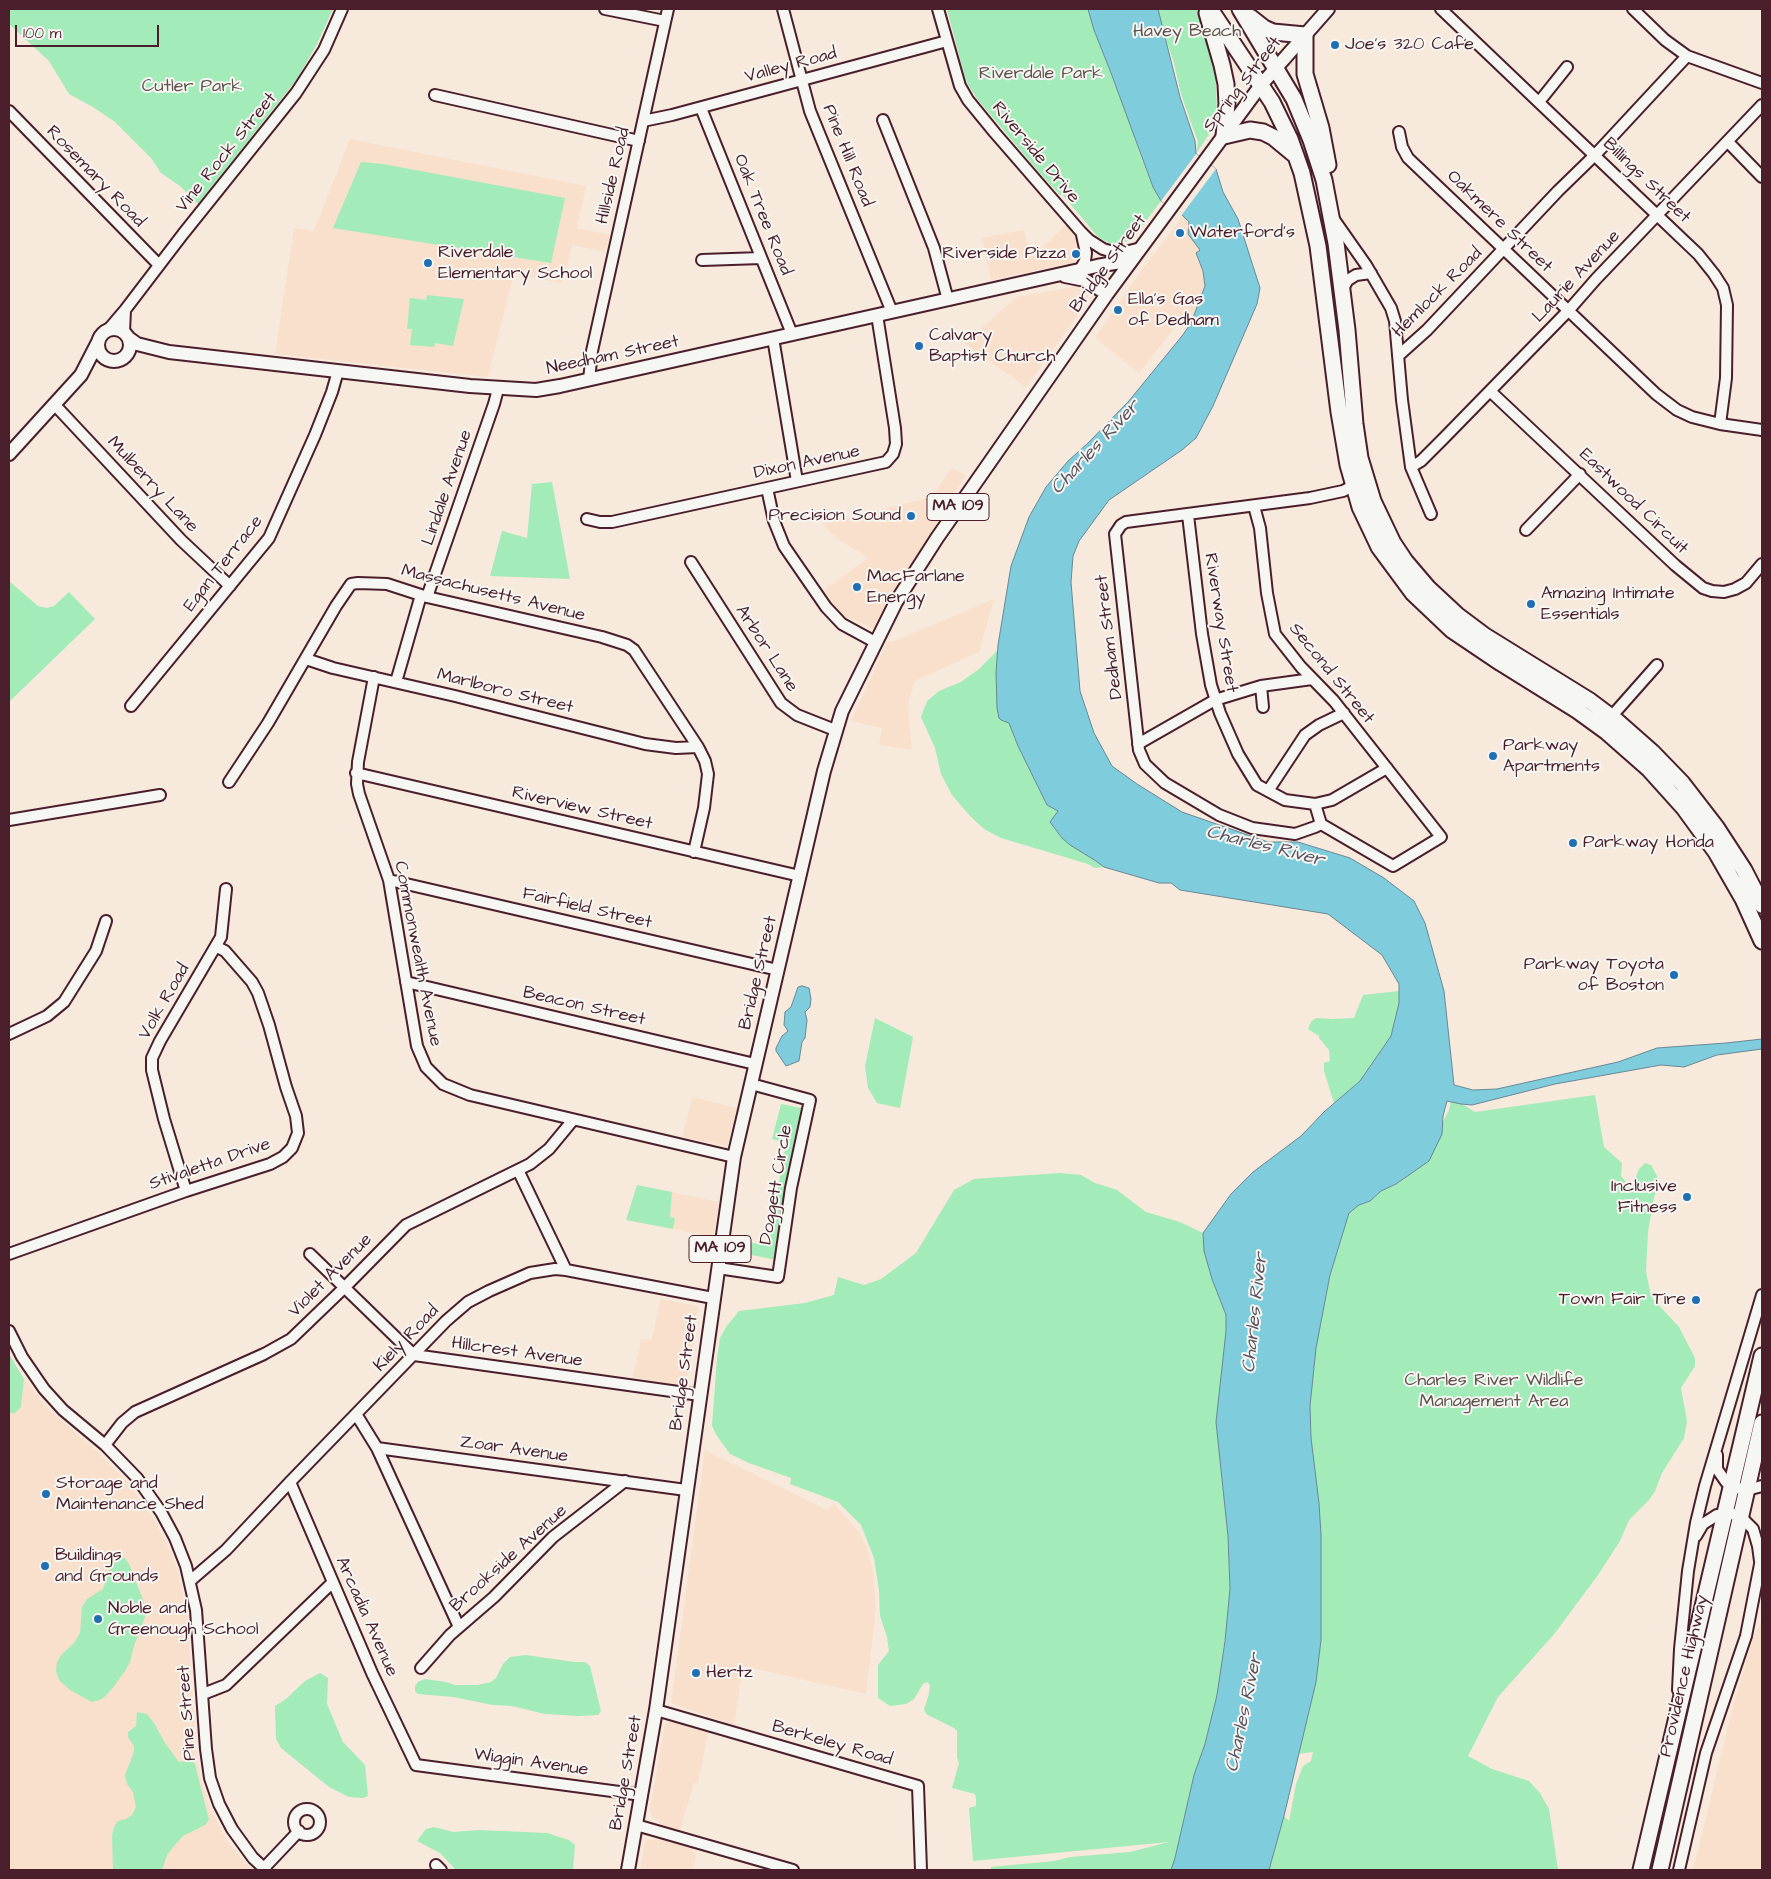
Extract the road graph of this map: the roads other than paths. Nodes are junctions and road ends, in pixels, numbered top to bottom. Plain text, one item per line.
1 (342, 9) edge
2 (605, 9) edge
3 (668, 9) edge
4 (783, 9) edge
5 (938, 9) edge
6 (1206, 9) edge
7 (1210, 9) edge
8 (1240, 9) edge
9 (1328, 9) edge
10 (1441, 9) edge
11 (1633, 9) edge
12 (666, 21) junction
13 (1306, 34) junction
14 (947, 41) junction
15 (1686, 56) junction
16 (1276, 67) junction
17 (1567, 67) dead end
18 (801, 81) junction
19 (1762, 83) edge
20 (1261, 85) junction
21 (434, 95) dead end
22 (1538, 102) junction
23 (1762, 105) edge
24 (701, 108) junction
25 (9, 111) edge
26 (643, 120) junction
27 (883, 120) dead end
28 (1399, 132) dead end
29 (1224, 136) junction
30 (639, 142) junction
31 (1728, 142) junction
32 (1595, 155) junction
33 (1296, 156) junction
34 (1762, 177) edge
35 (1188, 185) joint
36 (1332, 216) junction
37 (1658, 216) junction
38 (1081, 232) junction
39 (1141, 248) junction
40 (1504, 249) junction
41 (761, 258) junction
42 (702, 260) dead end
43 (1132, 260) junction
44 (159, 265) junction
45 (1080, 270) junction
46 (1371, 272) junction
47 (1058, 276) junction
48 (1342, 290) junction
49 (1107, 294) junction
50 (948, 300) junction
51 (125, 310) junction
52 (892, 312) junction
53 (1568, 312) junction
54 (877, 315) junction
55 (108, 330) junction
56 (792, 334) junction
57 (127, 335) junction
58 (773, 338) junction
59 (98, 342) junction
60 (169, 352) junction
61 (1398, 356) junction
62 (125, 358) junction
63 (108, 361) junction
64 (338, 371) junction
65 (81, 375) junction
66 (589, 380) junction
67 (498, 389) junction
68 (1490, 391) junction
69 (54, 404) junction
70 (1720, 424) junction
71 (1762, 430) edge
72 (9, 454) edge
73 (1411, 467) junction
74 (1580, 474) junction
75 (797, 481) junction
76 (1353, 486) junction
77 (767, 488) junction
78 (1254, 506) junction
79 (1188, 514) junction
80 (1431, 514) dead end
81 (587, 519) dead end
82 (1526, 530) dead end
83 (691, 562) dead end
84 (1762, 564) edge
85 (230, 586) junction
86 (424, 596) junction
87 (875, 642) junction
88 (306, 659) junction
89 (1658, 665) dead end
90 (374, 677) junction
91 (1312, 679) junction
92 (396, 682) junction
93 (1262, 686) junction
94 (1215, 700) junction
95 (131, 706) dead end
96 (1263, 707) dead end
97 (1344, 714) junction
98 (1611, 717) junction
99 (835, 730) junction
100 (1138, 744) junction
101 (698, 747) junction
102 (1387, 768) junction
103 (356, 773) junction
104 (229, 782) dead end
105 (1268, 791) junction
106 (160, 795) dead end
107 (1315, 804) junction
108 (9, 820) edge
109 (1321, 824) junction
110 (694, 852) junction
111 (800, 876) junction
112 (389, 880) junction
113 (226, 889) dead end
114 (1762, 905) edge
115 (106, 921) dead end
116 (1762, 941) edge
117 (217, 947) junction
118 (778, 970) junction
119 (406, 982) junction
120 (9, 1034) edge
121 (756, 1064) junction
122 (751, 1084) junction
123 (573, 1120) junction
124 (734, 1157) junction
125 (518, 1170) junction
126 (186, 1191) junction
127 (9, 1254) edge
128 (310, 1254) dead end
129 (718, 1268) junction
130 (566, 1270) junction
131 (344, 1288) junction
132 (1762, 1295) edge
133 (713, 1298) junction
134 (9, 1331) edge
135 (414, 1355) junction
136 (1762, 1356) edge
137 (700, 1396) junction
138 (356, 1414) junction
139 (1762, 1423) edge
140 (1718, 1444) junction
141 (105, 1445) junction
142 (377, 1448) junction
143 (625, 1481) junction
144 (290, 1482) junction
145 (1762, 1486) edge
146 (1732, 1487) junction
147 (686, 1490) junction
148 (1747, 1490) junction
149 (1725, 1514) junction
150 (1741, 1517) junction
151 (1692, 1545) junction
152 (1762, 1554) edge
153 (1760, 1567) junction
154 (190, 1581) junction
155 (332, 1582) junction
156 (459, 1627) junction
157 (421, 1668) dead end
158 (203, 1694) junction
159 (656, 1710) junction
160 (1676, 1721) junction
161 (416, 1764) joint
162 (642, 1794) junction
163 (636, 1825) junction
164 (299, 1832) dead end
165 (265, 1869) edge
166 (628, 1870) edge
167 (793, 1870) edge
168 (921, 1870) edge
169 (1641, 1870) edge
170 (1660, 1870) edge
171 (1679, 1870) edge

1 - 44 street, Vine Rock Street
2 - 12 street
3 - 12 street, Hillside Road
4 - 18 street, Pine Hill Road
5 - 14 street, Riverside Drive
6 - 29 highway
7 - 20 highway
8 - 13 highway
8 - 16 highway
9 - 13 main road, Spring Street
10 - 22 street, Billings Street
11 - 15 street
12 - 26 street, Hillside Road
13 - 16 main road, Spring Street
13 - 36 highway
14 - 18 street, Valley Road
14 - 38 street, Riverside Drive
15 - 19 street
15 - 32 street, Hemlock Road
16 - 20 main road, Spring Street / MA 109
16 - 36 highway
17 - 22 street
18 - 24 street, Valley Road
18 - 52 street, Pine Hill Road
20 - 29 main road, Spring Street / MA 109
20 - 33 highway
21 - 30 street
22 - 32 street, Billings Street
23 - 31 street, Laurie Avenue
24 - 26 street, Valley Road
24 - 41 street, Oak Tree Road
25 - 44 street, Rosemary Road
26 - 30 street, Hillside Road
27 - 50 street
28 - 40 street, Oakmere Street
29 - 33 highway
29 - 35 main road, Spring Street / MA 109
30 - 66 street, Hillside Road
31 - 34 street
31 - 37 street, Laurie Avenue
32 - 37 street, Billings Street
32 - 40 street, Hemlock Road
33 - 76 highway
35 - 39 main road, Bridge Street / MA 109
36 - 46 street
36 - 48 highway
37 - 53 street, Laurie Avenue
37 - 70 street, Billings Street
38 - 39 street, Riverside Drive
38 - 45 street
39 - 43 main road, Bridge Street / MA 109
40 - 53 street, Oakmere Street
40 - 61 street, Hemlock Road
41 - 42 street
41 - 56 street, Oak Tree Road
43 - 45 main road, Needham Street
43 - 49 main road, Bridge Street / MA 109
44 - 51 street, Vine Rock Street
45 - 47 main road, Needham Street
46 - 48 street
46 - 61 street
47 - 49 main road, Needham Street
47 - 50 main road, Needham Street
48 - 98 highway
49 - 87 main road, Bridge Street / MA 109
50 - 52 main road, Needham Street
51 - 55 street, Vine Rock Street
51 - 57 street
52 - 54 main road, Needham Street
53 - 68 street, Laurie Avenue
53 - 70 street, Oakmere Street
54 - 56 main road, Needham Street
54 - 75 street, Dixon Avenue
55 - 57 main road
55 - 59 main road
56 - 58 main road, Needham Street
57 - 60 main road, Needham Street
57 - 62 main road
58 - 66 main road, Needham Street
58 - 75 street
59 - 63 main road
59 - 65 main road
60 - 62 main road, Needham Street
60 - 64 main road, Needham Street
61 - 73 street
62 - 63 main road
63 - 65 main road
64 - 67 main road, Needham Street
64 - 85 street, Egan Terrace
65 - 69 main road
66 - 67 main road, Needham Street
67 - 86 street, Lindale Avenue
68 - 73 street, Laurie Avenue
68 - 74 street, Eastwood Circuit
69 - 72 main road
69 - 85 street, Mulberry Lane
70 - 71 street, Oakmere Street
73 - 80 street
74 - 82 street
74 - 84 street, Eastwood Circuit
75 - 77 street, Dixon Avenue
76 - 78 street, Dedham Street
76 - 116 highway
77 - 81 street, Dixon Avenue
77 - 87 street
78 - 79 street, Dedham Street
78 - 91 street, Second Street
79 - 94 street, Riverway Street
79 - 100 street, Dedham Street
83 - 99 street, Arbor Lane
85 - 95 street, Egan Terrace
86 - 88 street, Massachusetts Avenue
86 - 92 street, Lindale Avenue
86 - 101 street, Massachusetts Avenue
87 - 99 main road, Bridge Street / MA 109
88 - 90 street, Marlboro Street
88 - 104 street, Massachusetts Avenue
89 - 98 street
90 - 92 street, Marlboro Street
90 - 103 street, Commonwealth Avenue
91 - 93 street
91 - 97 street, Second Street
92 - 101 street, Marlboro Street
93 - 94 street
93 - 96 street
94 - 100 street
94 - 105 street, Riverway Street
97 - 102 street, Second Street
97 - 105 street
98 - 114 highway
99 - 111 main road, Bridge Street / MA 109
100 - 109 street, Dedham Street
101 - 110 street, Massachusetts Avenue
102 - 107 street
102 - 109 street, Second Street
103 - 110 street, Riverview Street
103 - 112 street, Commonwealth Avenue
105 - 107 street, Riverway Street
106 - 108 street
107 - 109 street
110 - 111 street, Riverview Street
111 - 118 main road, Bridge Street / MA 109
112 - 118 street, Fairfield Street
112 - 119 street, Commonwealth Avenue
113 - 117 street, Volk Road
115 - 120 street
117 - 126 street, Volk Road
117 - 126 street, Stivaletta Drive
118 - 121 main road, Bridge Street / MA 109
119 - 121 street, Beacon Street
119 - 123 street, Commonwealth Avenue
121 - 122 main road, Bridge Street / MA 109
122 - 124 main road, Bridge Street / MA 109
122 - 129 street, Doggett Circle
123 - 124 street, Commonwealth Avenue
123 - 125 street, Violet Avenue
124 - 129 main road, Bridge Street / MA 109
125 - 130 street
125 - 131 street, Violet Avenue
126 - 127 street, Stivaletta Drive
128 - 131 street
129 - 133 main road, Bridge Street / MA 109
130 - 133 street, Kiely Road
130 - 135 street, Kiely Road
131 - 135 street
131 - 141 street, Violet Avenue
132 - 140 street
133 - 137 main road, Bridge Street / MA 109
134 - 141 street, Pine Street
135 - 137 street, Hillcrest Avenue
135 - 138 street, Kiely Road
136 - 146 highway, Providence Highway
137 - 147 main road, Bridge Street / MA 109
138 - 142 street
138 - 144 street, Kiely Road
139 - 148 highway, Providence Highway
140 - 146 street
140 - 151 street
141 - 154 street, Pine Street
142 - 143 street, Zoar Avenue
142 - 156 street
143 - 147 street, Zoar Avenue
143 - 156 street, Brookside Avenue
144 - 154 street, Kiely Road
144 - 155 street, Arcadia Avenue
145 - 148 street
146 - 148 street
146 - 149 highway, Providence Highway
147 - 159 main road, Bridge Street / MA 109
148 - 150 highway, Providence Highway
149 - 150 street
149 - 151 street
149 - 160 highway, Providence Highway
150 - 153 street
150 - 170 highway, Providence Highway
151 - 160 street
152 - 153 street
153 - 171 street
154 - 158 street, Pine Street
155 - 158 street
155 - 161 street, Arcadia Avenue
156 - 157 street, Brookside Avenue
158 - 165 street, Pine Street
159 - 162 main road, Bridge Street / MA 109
159 - 168 street, Berkeley Road
160 - 169 highway, Providence Highway
161 - 162 street, Wiggin Avenue
162 - 163 main road, Bridge Street / MA 109
163 - 166 main road, Bridge Street / MA 109
163 - 167 street
164 - 165 street

